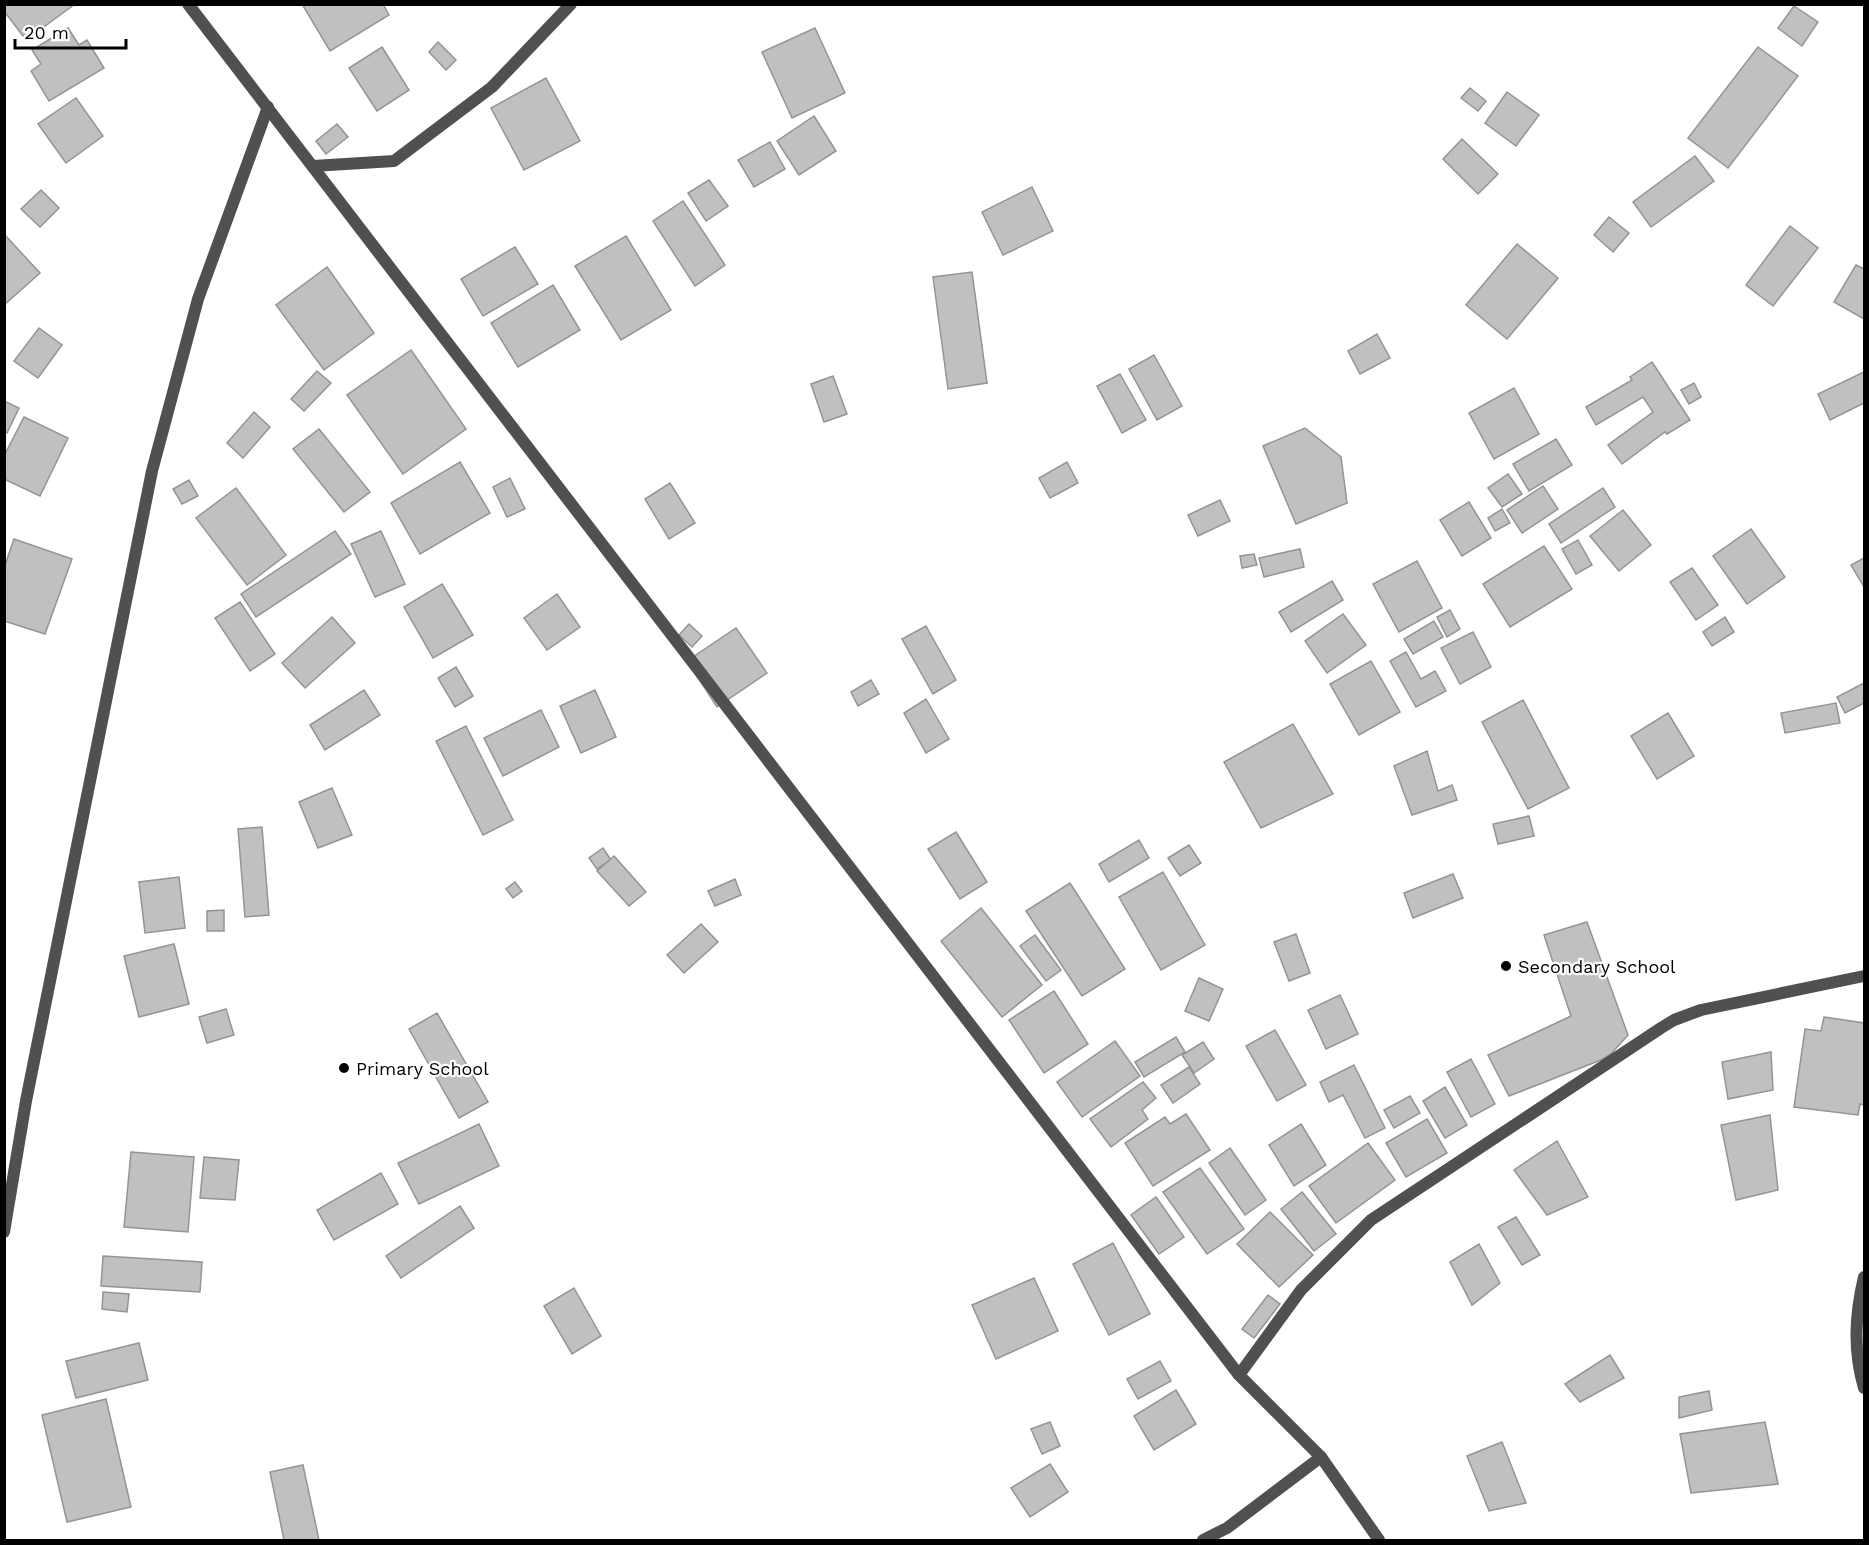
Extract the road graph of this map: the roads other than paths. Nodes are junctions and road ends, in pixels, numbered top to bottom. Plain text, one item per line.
1 (188, 4) edge
2 (571, 4) edge
3 (268, 107) junction
4 (314, 166) junction
5 (1864, 976) edge
6 (4, 1232) edge
7 (1864, 1277) edge
8 (1239, 1375) junction
9 (1864, 1388) edge
10 (1321, 1457) junction
11 (1203, 1540) edge
12 (1379, 1540) edge

1 - 3 street
2 - 4 street
3 - 4 street
3 - 6 street
4 - 8 street
5 - 8 street
7 - 9 street
8 - 10 street
10 - 11 street
10 - 12 street

